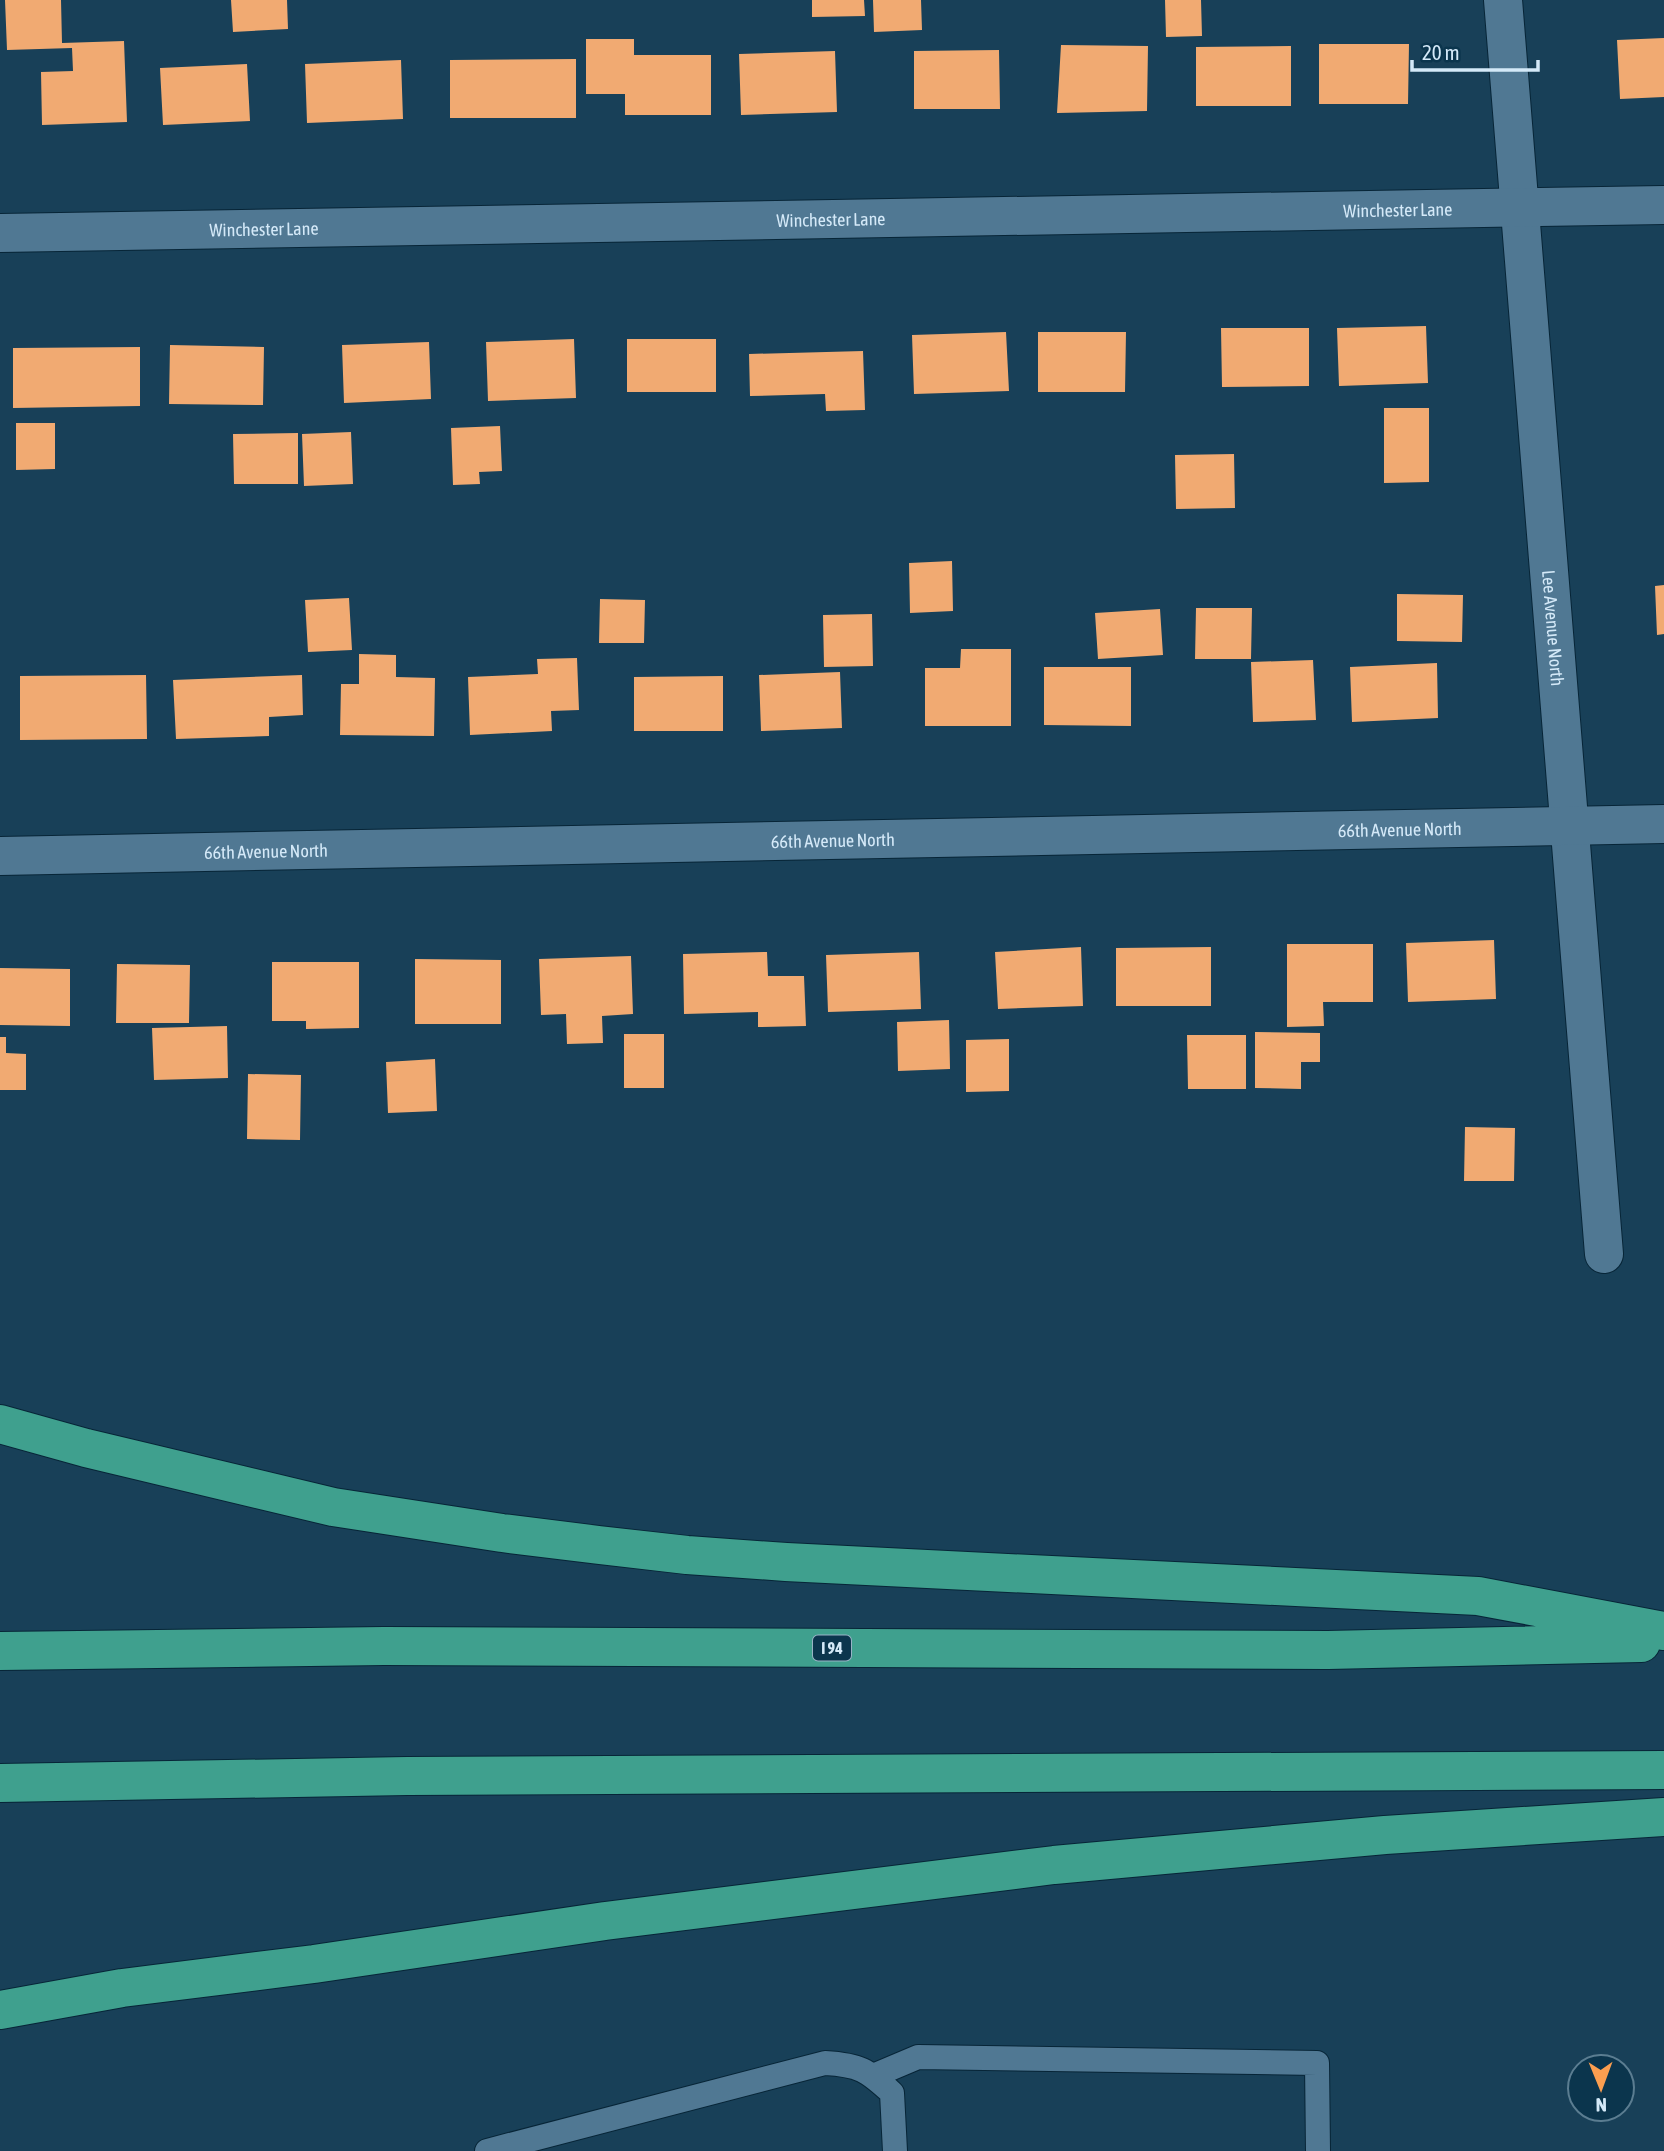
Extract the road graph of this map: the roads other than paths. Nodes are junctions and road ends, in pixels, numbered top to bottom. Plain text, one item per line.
1 (1503, 0) edge
2 (1664, 205) edge
3 (1519, 207) junction
4 (0, 233) edge
5 (1664, 824) edge
6 (1569, 826) junction
7 (0, 856) edge
8 (1604, 1254) dead end
9 (0, 1424) edge
10 (1664, 1631) edge
11 (1664, 1643) edge
12 (0, 1651) edge
13 (1664, 1770) edge
14 (0, 1783) edge
15 (1664, 1817) edge
16 (0, 2010) edge
17 (873, 2076) junction
18 (487, 2151) edge
19 (895, 2151) edge
20 (1318, 2151) edge

1 - 3 street, Lee Avenue North
2 - 3 street, Winchester Lane
3 - 4 street, Winchester Lane
3 - 6 street, Lee Avenue North
5 - 6 street, 66th Avenue North
6 - 7 street, 66th Avenue North
6 - 8 street, Lee Avenue North
9 - 10 highway
11 - 12 highway, I 94
13 - 14 highway
15 - 16 highway
17 - 18 lane
17 - 19 lane
17 - 20 lane

